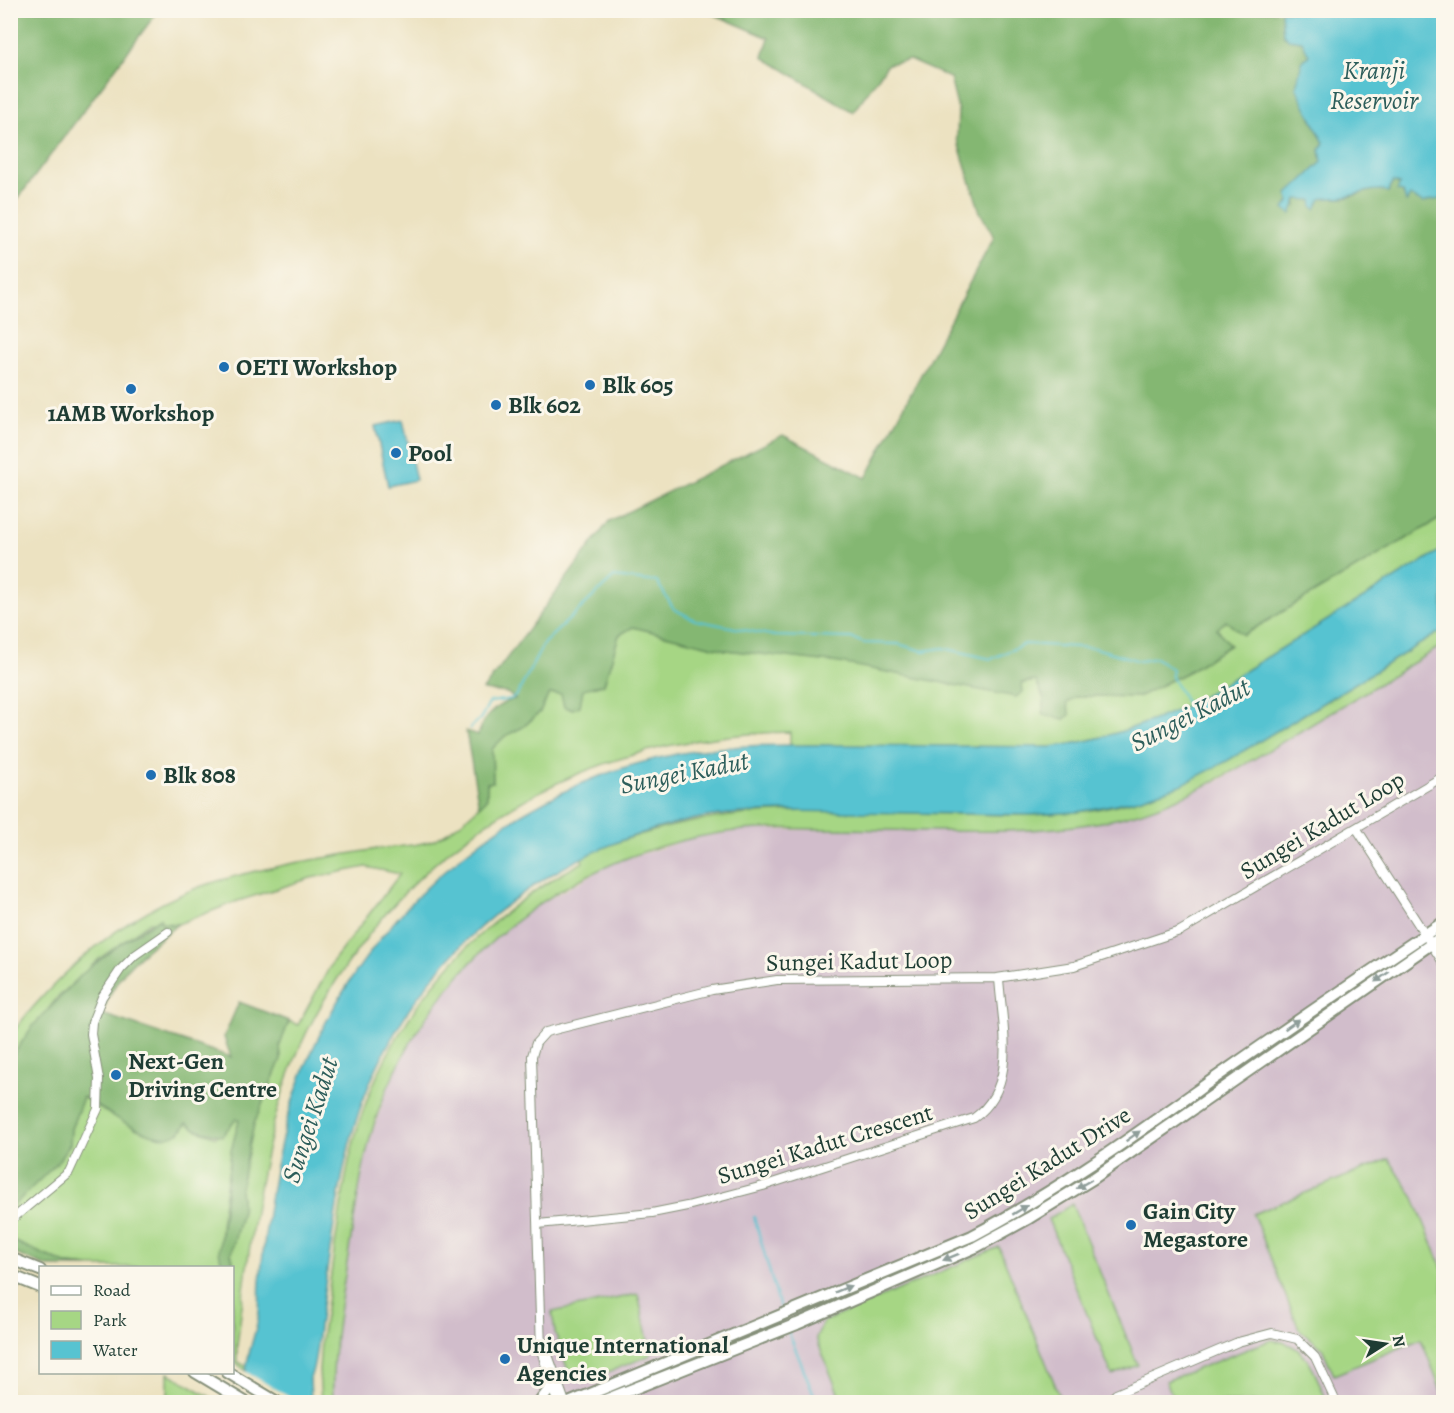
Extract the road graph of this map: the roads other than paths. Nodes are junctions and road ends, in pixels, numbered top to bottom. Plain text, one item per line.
1 (1443, 776) edge
2 (1357, 829) junction
3 (1443, 922) edge
4 (168, 932) dead end
5 (1443, 935) edge
6 (1427, 939) junction
7 (1443, 964) edge
8 (999, 978) junction
9 (10, 1221) edge
10 (538, 1224) junction
11 (10, 1258) edge
12 (39, 1270) edge
13 (10, 1275) edge
14 (39, 1287) edge
15 (543, 1341) junction
16 (642, 1373) junction
17 (198, 1374) edge
18 (230, 1375) edge
19 (550, 1380) junction
20 (660, 1380) junction
21 (245, 1402) edge
22 (277, 1402) edge
23 (540, 1402) edge
24 (557, 1402) edge
25 (565, 1402) edge
26 (571, 1402) edge
27 (600, 1402) edge
28 (1108, 1402) edge
29 (1336, 1402) edge

1 - 2 street, Sungei Kadut Loop
2 - 6 street
2 - 8 street, Sungei Kadut Loop
3 - 6 main road, Sungei Kadut Drive
4 - 9 street
5 - 6 main road, Sungei Kadut Drive
6 - 7 street
16 -> 6 main road, Sungei Kadut Drive
6 -> 20 main road, Sungei Kadut Drive
8 - 10 street, Sungei Kadut Crescent
8 - 10 street, Sungei Kadut Loop
10 - 15 street, Sungei Kadut Loop
11 - 12 main road
13 - 14 main road
15 - 19 street, Sungei Kadut Loop
15 - 25 street, Sungei Kadut Loop
16 - 20 main road
16 - 26 main road, Sungei Kadut Drive
17 - 21 main road
18 - 22 main road
19 - 23 main road
19 - 24 street, Sungei Kadut Loop
20 - 27 main road, Sungei Kadut Drive
28 - 29 street

